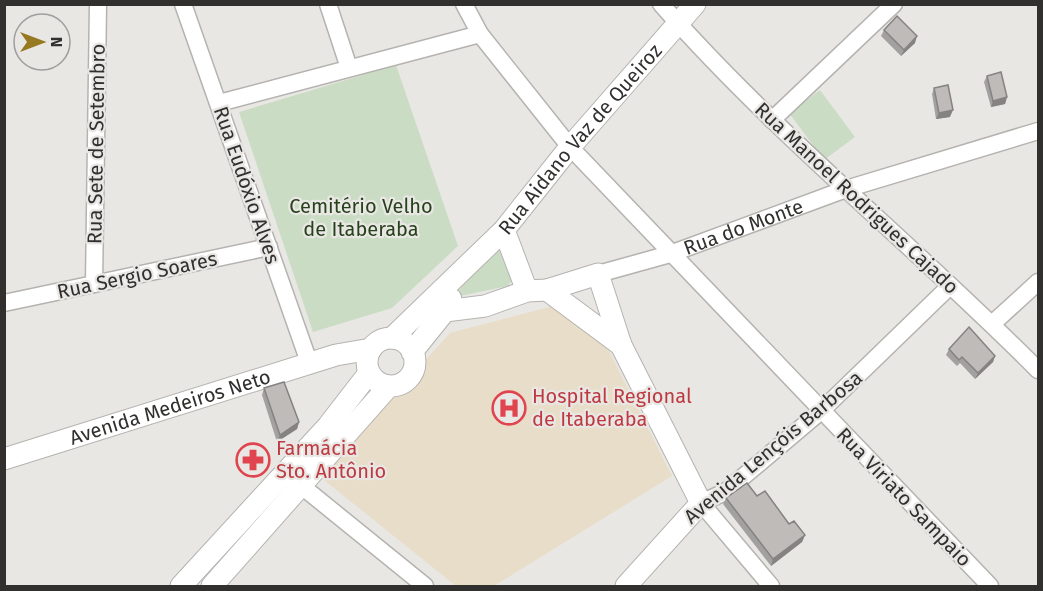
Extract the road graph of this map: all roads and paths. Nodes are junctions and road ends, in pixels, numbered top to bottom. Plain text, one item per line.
1 (98, 4) edge
2 (183, 4) edge
3 (328, 4) edge
4 (464, 4) edge
5 (661, 4) edge
6 (695, 4) edge
7 (894, 4) edge
8 (678, 24) junction
9 (480, 34) junction
10 (349, 68) junction
11 (219, 103) junction
12 (772, 120) junction
13 (1038, 131) edge
14 (570, 147) junction
15 (846, 189) junction
16 (504, 230) junction
17 (269, 247) junction
18 (670, 254) junction
19 (464, 272) junction
20 (598, 274) junction
21 (1038, 282) edge
22 (94, 284) junction
23 (950, 286) junction
24 (537, 291) junction
25 (4, 303) edge
26 (445, 311) junction
27 (992, 324) junction
28 (392, 338) junction
29 (621, 345) junction
30 (412, 352) junction
31 (369, 362) junction
32 (310, 365) junction
33 (1038, 370) edge
34 (389, 386) junction
35 (821, 411) junction
36 (336, 432) junction
37 (4, 459) edge
38 (294, 479) junction
39 (700, 503) junction
40 (232, 531) junction
41 (249, 546) junction
42 (181, 586) edge
43 (212, 586) edge
44 (425, 586) edge
45 (626, 586) edge
46 (771, 586) edge
47 (990, 586) edge

1 - 22 street, Rua Sete de Setembro
2 - 11 street, Rua Eudóxio Alves
3 - 10 street
4 - 9 street, Rua Viriato Sampaio
5 - 8 street, Rua Manoel Rodrigues Cajado
6 - 8 street, Rua Aidano Vaz de Queiroz
7 - 12 street
8 - 12 street, Rua Manoel Rodrigues Cajado
8 - 14 street, Rua Aidano Vaz de Queiroz
9 - 10 street
9 - 14 street, Rua Viriato Sampaio
10 - 11 street
11 - 17 street, Rua Eudóxio Alves
12 - 15 street, Rua Manoel Rodrigues Cajado
13 - 15 street, Rua do Monte
14 - 16 street, Rua Aidano Vaz de Queiroz
14 - 18 street, Rua Viriato Sampaio
15 - 18 street, Rua do Monte
15 - 23 street, Rua Manoel Rodrigues Cajado
16 - 19 street, Rua Aidano Vaz de Queiroz
16 - 24 street
17 - 22 street, Rua Sergio Soares
17 - 32 street, Rua Eudóxio Alves
18 - 20 street, Rua do Monte
18 - 35 street, Rua Viriato Sampaio
19 - 26 street, Rua Aidano Vaz de Queiroz
19 - 28 street, Rua Aidano Vaz de Queiroz
20 - 24 street, Rua do Monte
20 - 29 street
21 - 27 street
22 - 25 street, Rua Sergio Soares
23 - 27 street, Rua Manoel Rodrigues Cajado
23 - 35 street, Avenida Lençóis Barbosa
24 - 26 street, Rua do Monte
24 - 29 street
26 - 30 street, Rua Aidano Vaz de Queiroz
27 - 33 street, Rua Manoel Rodrigues Cajado
28 - 30 street
28 - 31 street
29 - 39 street
30 - 34 street
31 - 32 street, Avenida Medeiros Neto
31 - 34 street
31 - 36 street
32 - 37 street, Avenida Medeiros Neto
34 - 36 street
35 - 39 street, Avenida Lençóis Barbosa
35 - 47 street, Rua Viriato Sampaio
36 - 38 street
38 - 40 street
38 - 41 street
38 - 44 street
39 - 45 street, Avenida Lençóis Barbosa
39 - 46 street
40 - 41 street
40 - 42 street
41 - 43 street

